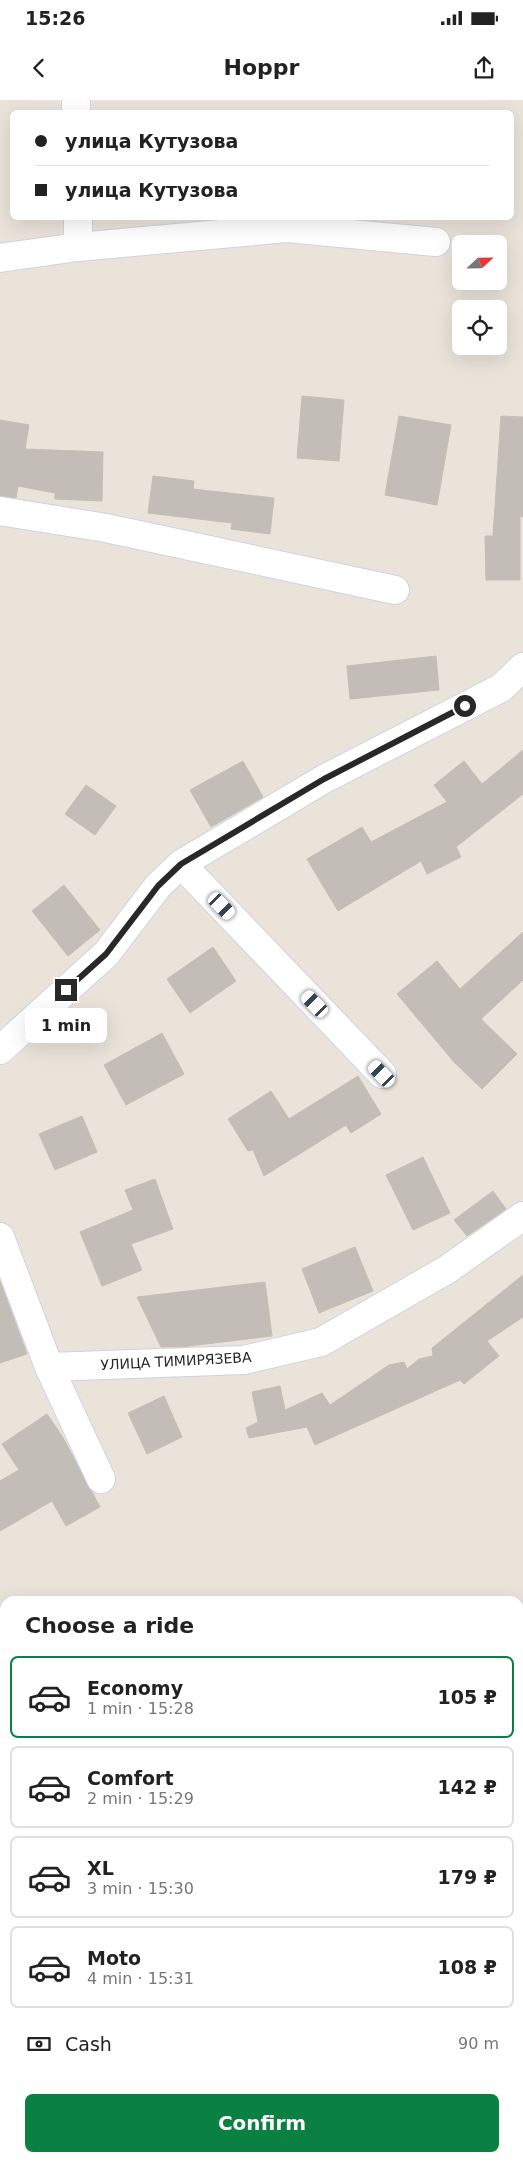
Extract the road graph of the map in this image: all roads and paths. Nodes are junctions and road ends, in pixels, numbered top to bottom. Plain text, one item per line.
1 (78, 220) edge
2 (436, 242) dead end
3 (78, 247) junction
4 (0, 258) edge
5 (0, 512) edge
6 (395, 590) dead end
7 (523, 666) edge
8 (181, 864) junction
9 (0, 1050) edge
10 (382, 1074) dead end
11 (523, 1216) edge
12 (0, 1238) edge
13 (49, 1367) junction
14 (101, 1479) dead end

1 - 3 street
2 - 3 street
3 - 4 street
5 - 6 street
7 - 8 street
8 - 9 street
8 - 10 street
11 - 13 street, УЛИЦА ТИМИРЯЗЕВА
12 - 13 street
13 - 14 street

